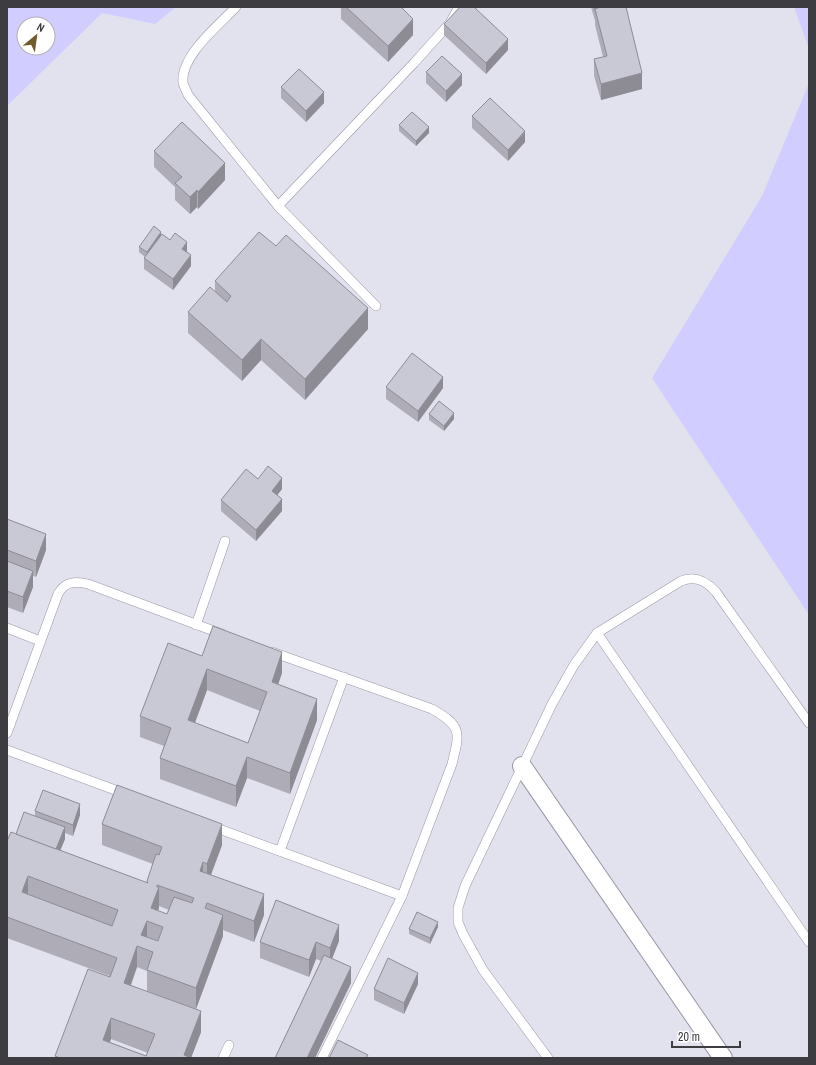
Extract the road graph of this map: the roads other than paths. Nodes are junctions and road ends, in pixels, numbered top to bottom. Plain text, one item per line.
1 (236, 7) edge
2 (459, 7) edge
3 (278, 206) junction
4 (376, 306) dead end
5 (225, 541) dead end
6 (196, 625) junction
7 (7, 628) edge
8 (597, 633) junction
9 (233, 638) edge
10 (40, 641) junction
11 (263, 649) edge
12 (344, 677) junction
13 (9, 718) edge
14 (809, 723) edge
15 (7, 733) edge
16 (7, 750) edge
17 (522, 766) junction
18 (132, 796) edge
19 (199, 821) edge
20 (280, 852) junction
21 (402, 896) junction
22 (809, 942) edge
23 (229, 1045) dead end
24 (223, 1058) edge
25 (322, 1058) edge
26 (548, 1058) edge
27 (723, 1058) edge

1 - 3 lane
2 - 3 lane
3 - 4 lane
5 - 6 lane
6 - 9 lane
6 - 10 lane
7 - 10 lane
8 - 14 lane
8 - 17 lane
8 - 22 lane
10 - 13 lane
11 - 12 lane
12 - 20 lane
12 - 21 lane
13 - 15 lane
16 - 18 lane
17 - 26 lane
17 - 27 street
19 - 20 lane
20 - 21 lane
21 - 25 lane
23 - 24 lane

